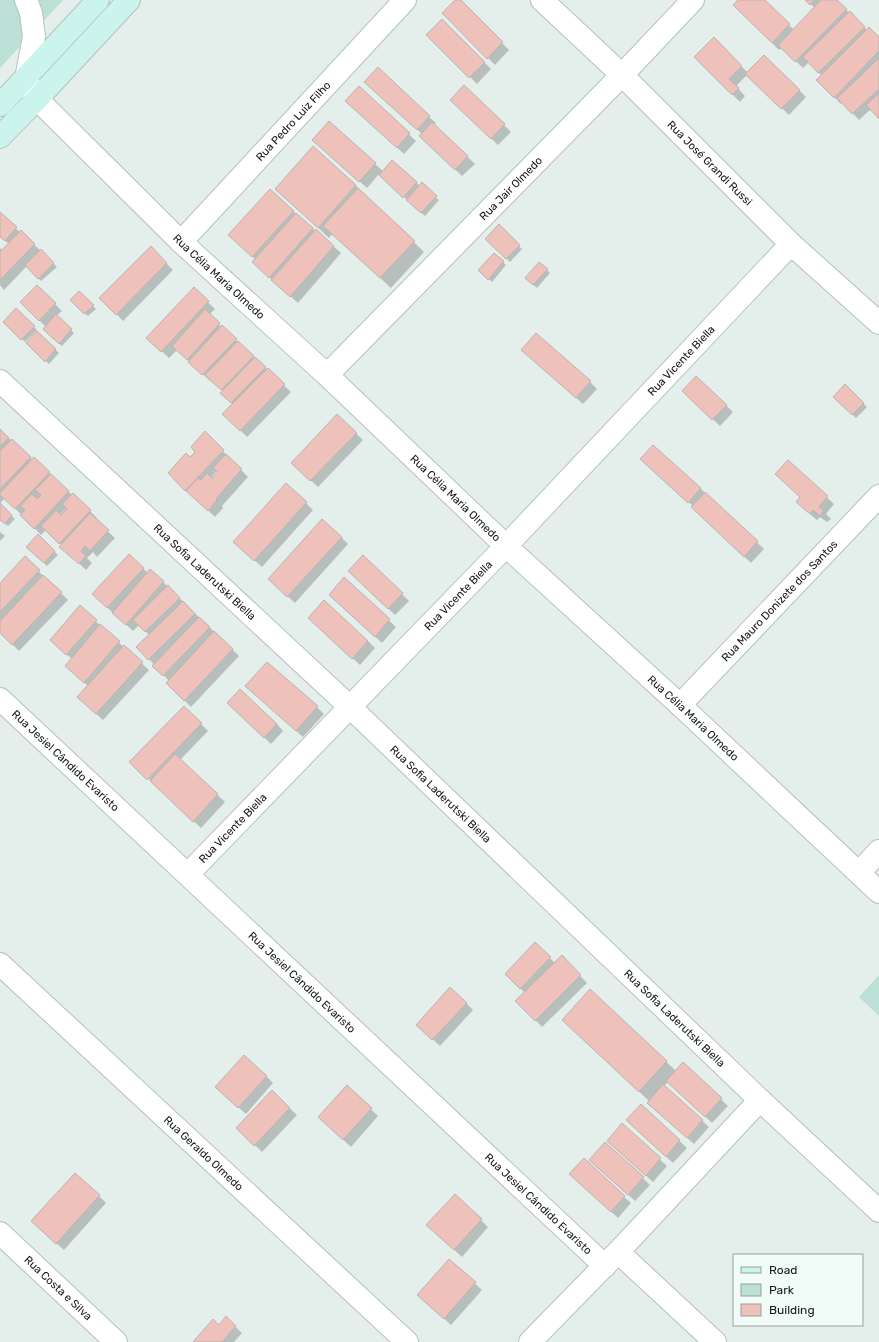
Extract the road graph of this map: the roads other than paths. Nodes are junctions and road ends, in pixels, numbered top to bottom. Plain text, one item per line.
1 (26, 0) edge
2 (98, 0) edge
3 (129, 0) edge
4 (405, 0) edge
5 (542, 0) edge
6 (693, 0) edge
7 (622, 75) junction
8 (26, 78) junction
9 (37, 99) junction
10 (0, 105) edge
11 (0, 136) edge
12 (181, 242) junction
13 (791, 244) junction
14 (879, 324) edge
15 (327, 375) junction
16 (0, 380) edge
17 (879, 496) edge
18 (506, 546) junction
19 (0, 698) edge
20 (680, 705) junction
21 (350, 707) junction
22 (879, 851) edge
23 (859, 873) junction
24 (188, 874) junction
25 (879, 892) edge
26 (0, 964) edge
27 (760, 1100) junction
28 (879, 1211) edge
29 (0, 1233) edge
30 (612, 1259) junction
31 (116, 1342) edge
32 (407, 1342) edge
33 (530, 1342) edge
34 (715, 1342) edge

1 - 8 street
2 - 8 street
3 - 9 street
4 - 12 street, Rua Pedro Luiz Filho
5 - 7 street, Rua José Grandi Russi
6 - 7 street, Rua Jair Olmedo
7 - 13 street, Rua José Grandi Russi
7 - 15 street, Rua Jair Olmedo
8 - 9 street, Rua Célia Maria Olmedo
8 - 10 street
9 - 11 street
9 - 12 street, Rua Célia Maria Olmedo
12 - 15 street, Rua Célia Maria Olmedo
13 - 14 street, Rua José Grandi Russi
13 - 18 street, Rua Vicente Biella
15 - 18 street, Rua Célia Maria Olmedo
16 - 21 street, Rua Sofia Laderutski Biella
17 - 20 street, Rua Mauro Donizete dos Santos
18 - 20 street, Rua Célia Maria Olmedo
18 - 21 street, Rua Vicente Biella
19 - 24 street, Rua Jesiel Cândido Evaristo
20 - 23 street, Rua Célia Maria Olmedo
21 - 24 street, Rua Vicente Biella
21 - 27 street, Rua Sofia Laderutski Biella
22 - 23 street
23 - 25 street, Rua Célia Maria Olmedo
24 - 30 street, Rua Jesiel Cândido Evaristo
26 - 32 street, Rua Geraldo Olmedo
27 - 28 street, Rua Sofia Laderutski Biella
27 - 30 street
29 - 31 street, Rua Costa e Silva
30 - 33 street
30 - 34 street, Rua Jesiel Cândido Evaristo

